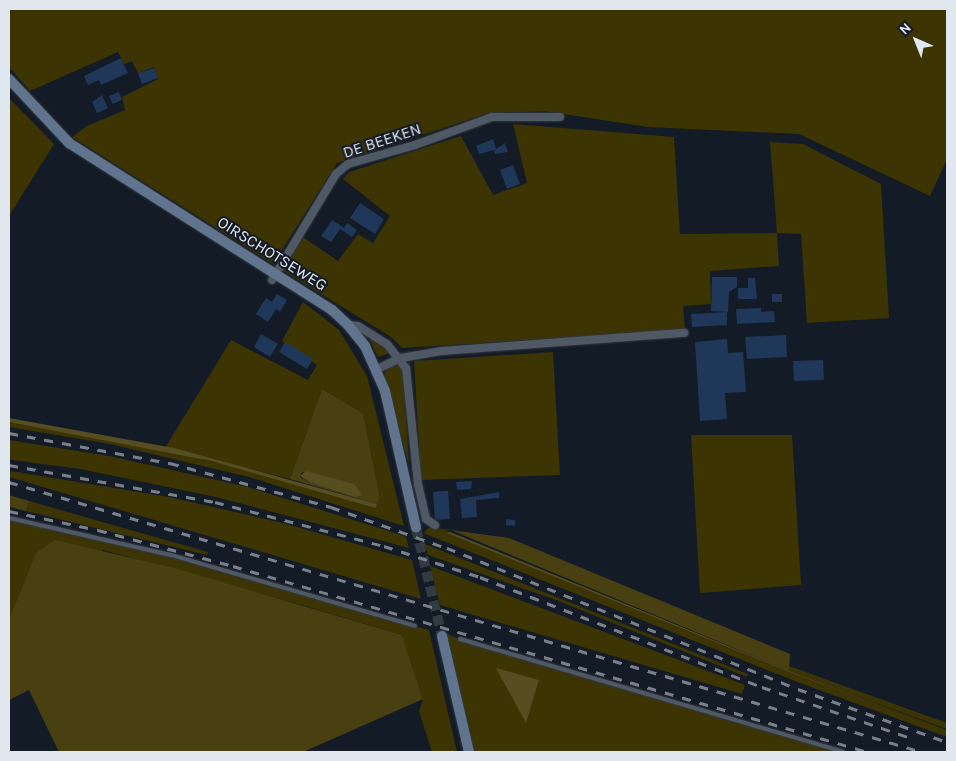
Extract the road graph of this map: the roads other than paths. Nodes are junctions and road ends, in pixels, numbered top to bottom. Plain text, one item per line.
1 (9, 79) edge
2 (560, 116) dead end
3 (272, 276) junction
4 (348, 325) junction
5 (684, 333) dead end
6 (401, 358) junction
7 (377, 369) junction
8 (9, 518) edge
9 (436, 525) dead end
10 (416, 528) tunnel mouth
11 (415, 626) dead end
12 (442, 636) tunnel mouth
13 (460, 640) dead end
14 (469, 752) edge
15 (843, 752) edge

1 - 3 street, OIRSCHOTSEWEG
2 - 3 street, DE BEEKEN
3 - 4 street, OIRSCHOTSEWEG
4 - 6 street
4 - 7 street, OIRSCHOTSEWEG
5 - 6 street
6 - 7 street
6 - 9 street
7 - 10 street, OIRSCHOTSEWEG
8 - 11 lane
12 - 14 street
13 - 15 lane

